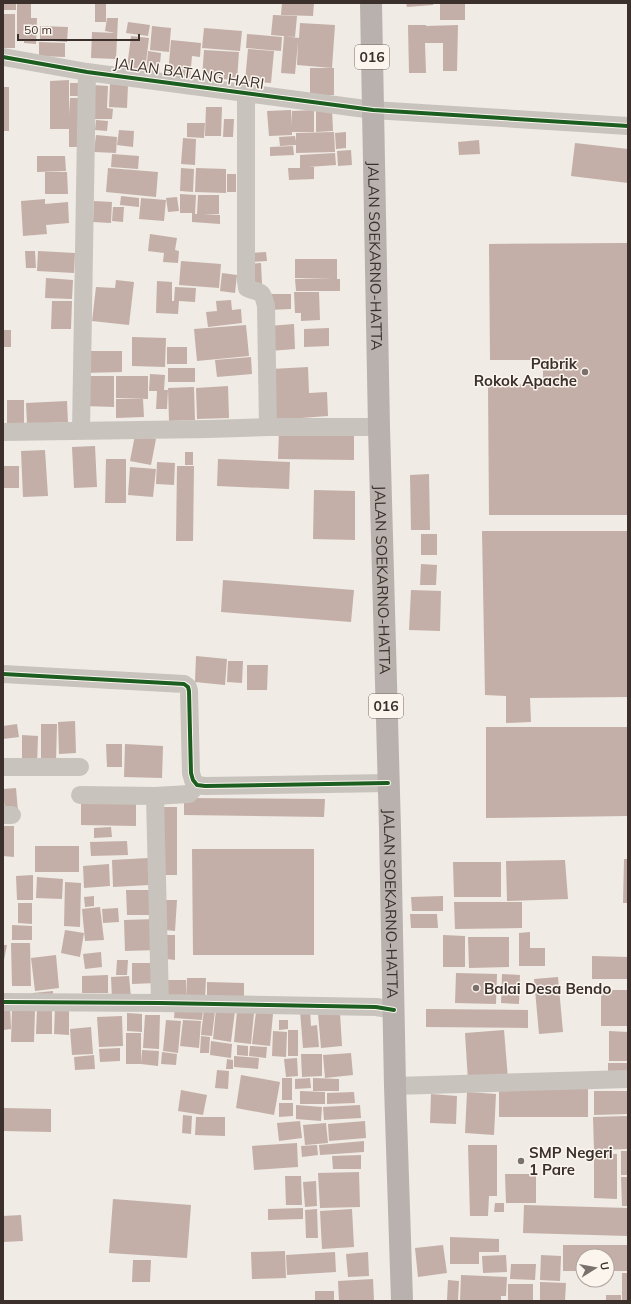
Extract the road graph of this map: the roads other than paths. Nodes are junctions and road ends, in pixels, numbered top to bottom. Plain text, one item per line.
1 (371, 3) edge
2 (3, 57) edge
3 (87, 72) junction
4 (246, 93) junction
5 (373, 110) junction
6 (628, 126) edge
7 (268, 427) junction
8 (379, 427) junction
9 (80, 431) junction
10 (3, 432) edge
11 (3, 674) edge
12 (3, 767) edge
13 (80, 767) dead end
14 (388, 783) junction
15 (197, 785) junction
16 (80, 795) dead end
17 (155, 796) junction
18 (3, 1002) edge
19 (160, 1003) junction
20 (394, 1010) junction
21 (628, 1079) edge
22 (395, 1086) junction
23 (402, 1301) edge

1 - 5 main road, JALAN SOEKARNO-HATTA / 016
2 - 3 street, JALAN BATANG HARI
3 - 4 street, JALAN BATANG HARI
3 - 9 street
4 - 5 street, JALAN BATANG HARI
4 - 7 street
5 - 6 street, JALAN BATANG HARI
5 - 8 main road, JALAN SOEKARNO-HATTA / 016
7 - 8 street
7 - 9 street
8 - 14 main road, JALAN SOEKARNO-HATTA / 016
9 - 10 street
11 - 15 street
12 - 13 street
14 - 15 street
14 - 20 main road, JALAN SOEKARNO-HATTA / 016
15 - 17 street
16 - 17 street
17 - 19 street
18 - 19 street
19 - 20 street
20 - 22 main road, JALAN SOEKARNO-HATTA / 016
21 - 22 street
22 - 23 main road, JALAN SOEKARNO-HATTA / 016

